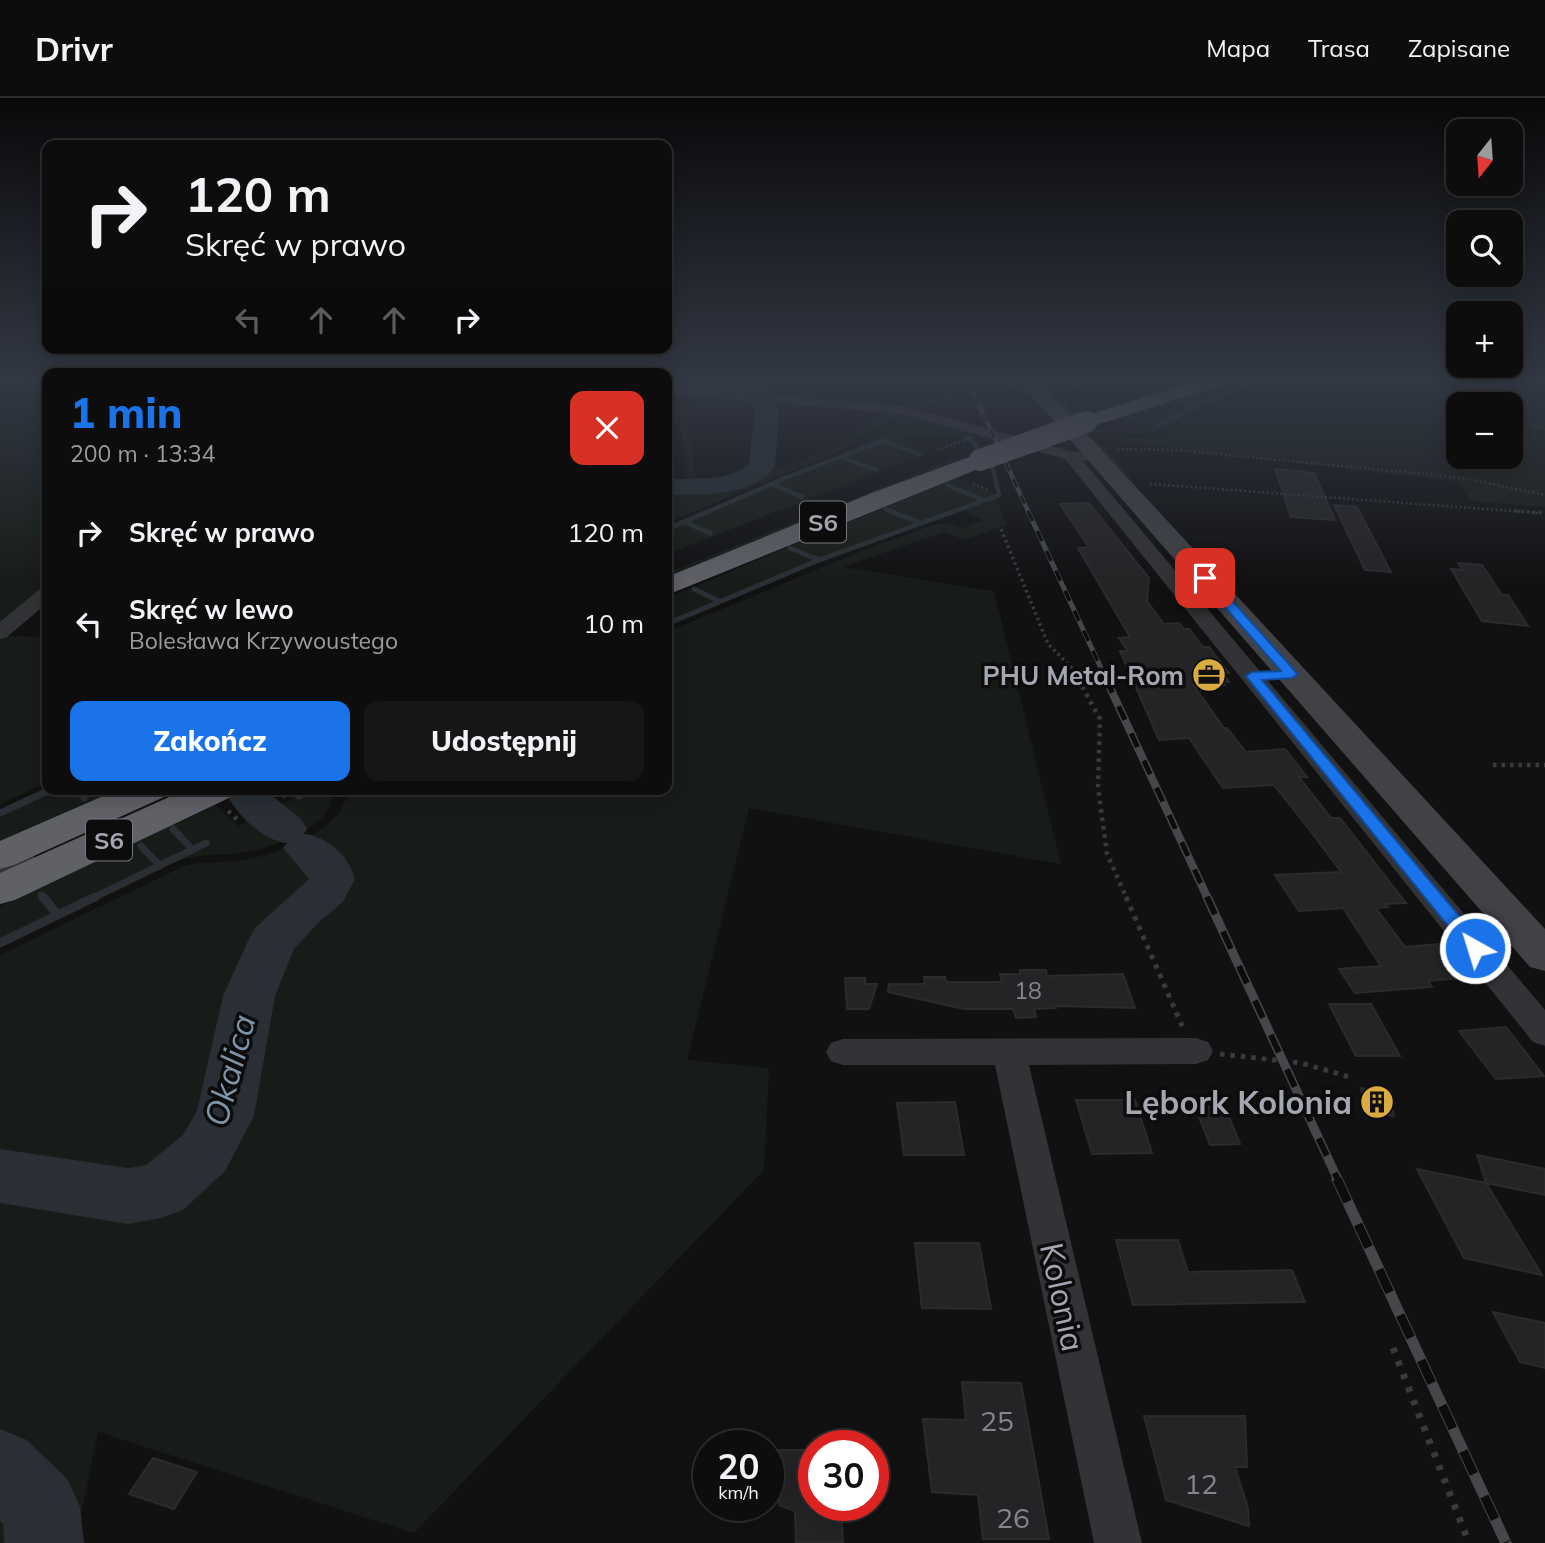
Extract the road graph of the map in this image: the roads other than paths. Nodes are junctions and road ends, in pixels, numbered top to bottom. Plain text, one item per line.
1 (1061, 448) edge
2 (1083, 448) edge
3 (971, 449) joint
4 (1085, 454) junction
5 (672, 563) edge
6 (672, 585) edge
7 (42, 597) edge
8 (0, 633) edge
9 (1292, 674) junction
10 (1252, 676) junction
11 (142, 795) edge
12 (205, 795) edge
13 (3, 872) edge
14 (1545, 956) edge
15 (1545, 1033) edge
16 (1196, 1051) road end
17 (843, 1052) dead end
18 (1009, 1052) junction
19 (1118, 1543) edge

1 - 4 street
2 - 4 main road
3 - 5 highway, S6
3 - 6 highway, S6
4 - 9 main road
4 - 10 street
7 - 8 street
9 - 10 street
9 - 14 main road
10 - 15 street
11 - 13 highway, S6
12 - 13 highway, S6
16 - 18 street
17 - 18 street
18 - 19 street, Kolonia

